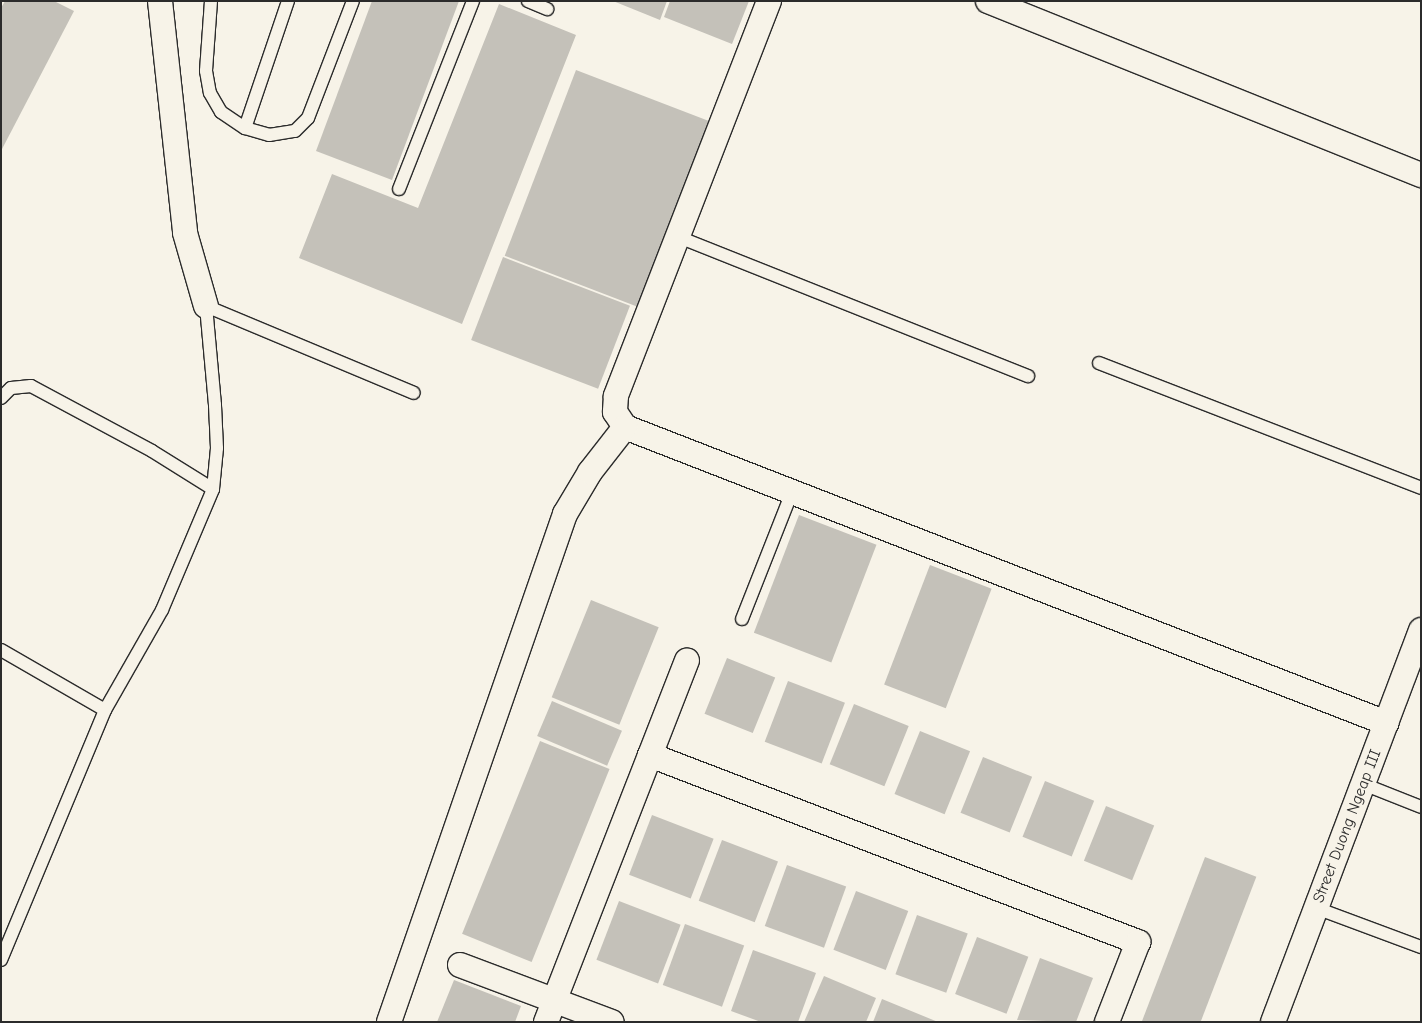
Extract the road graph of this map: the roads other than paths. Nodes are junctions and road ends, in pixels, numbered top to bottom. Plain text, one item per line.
1 (160, 1) edge
2 (211, 1) edge
3 (288, 1) edge
4 (353, 1) edge
5 (474, 1) edge
6 (528, 1) edge
7 (769, 1) edge
8 (988, 1) edge
9 (547, 9) dead end
10 (245, 128) junction
11 (1421, 176) edge
12 (399, 189) dead end
13 (676, 236) junction
14 (206, 306) junction
15 (1099, 363) dead end
16 (1028, 376) dead end
17 (414, 393) dead end
18 (1, 398) edge
19 (625, 427) junction
20 (1421, 488) edge
21 (213, 490) junction
22 (792, 492) junction
23 (742, 619) dead end
24 (1421, 630) edge
25 (1, 650) edge
26 (687, 660) dead end
27 (105, 710) junction
28 (1386, 724) junction
29 (650, 755) junction
30 (1363, 784) junction
31 (1421, 807) edge
32 (1316, 908) junction
33 (1421, 947) edge
34 (1, 960) edge
35 (460, 965) dead end
36 (554, 1000) junction
37 (389, 1022) edge
38 (546, 1022) edge
39 (612, 1022) edge
40 (1108, 1022) edge
41 (1272, 1022) edge

1 - 14 street
2 - 10 lane
3 - 10 lane
4 - 10 lane
5 - 12 lane
6 - 9 lane
7 - 13 street
8 - 11 street
13 - 16 lane
13 - 19 street
14 - 17 lane
14 - 21 lane
15 - 20 lane
18 - 21 lane
19 - 22 street
19 - 37 street
21 - 27 lane
22 - 23 lane
22 - 28 street
24 - 28 street, Street Duong Ngeap III
25 - 27 lane
26 - 29 street
27 - 34 lane
28 - 30 street, Street Duong Ngeap III
29 - 36 street
29 - 40 street
30 - 31 lane
30 - 32 street, Street Duong Ngeap III
32 - 33 lane
32 - 41 street, Street Duong Ngeap III
35 - 36 street
36 - 38 street
36 - 39 street

